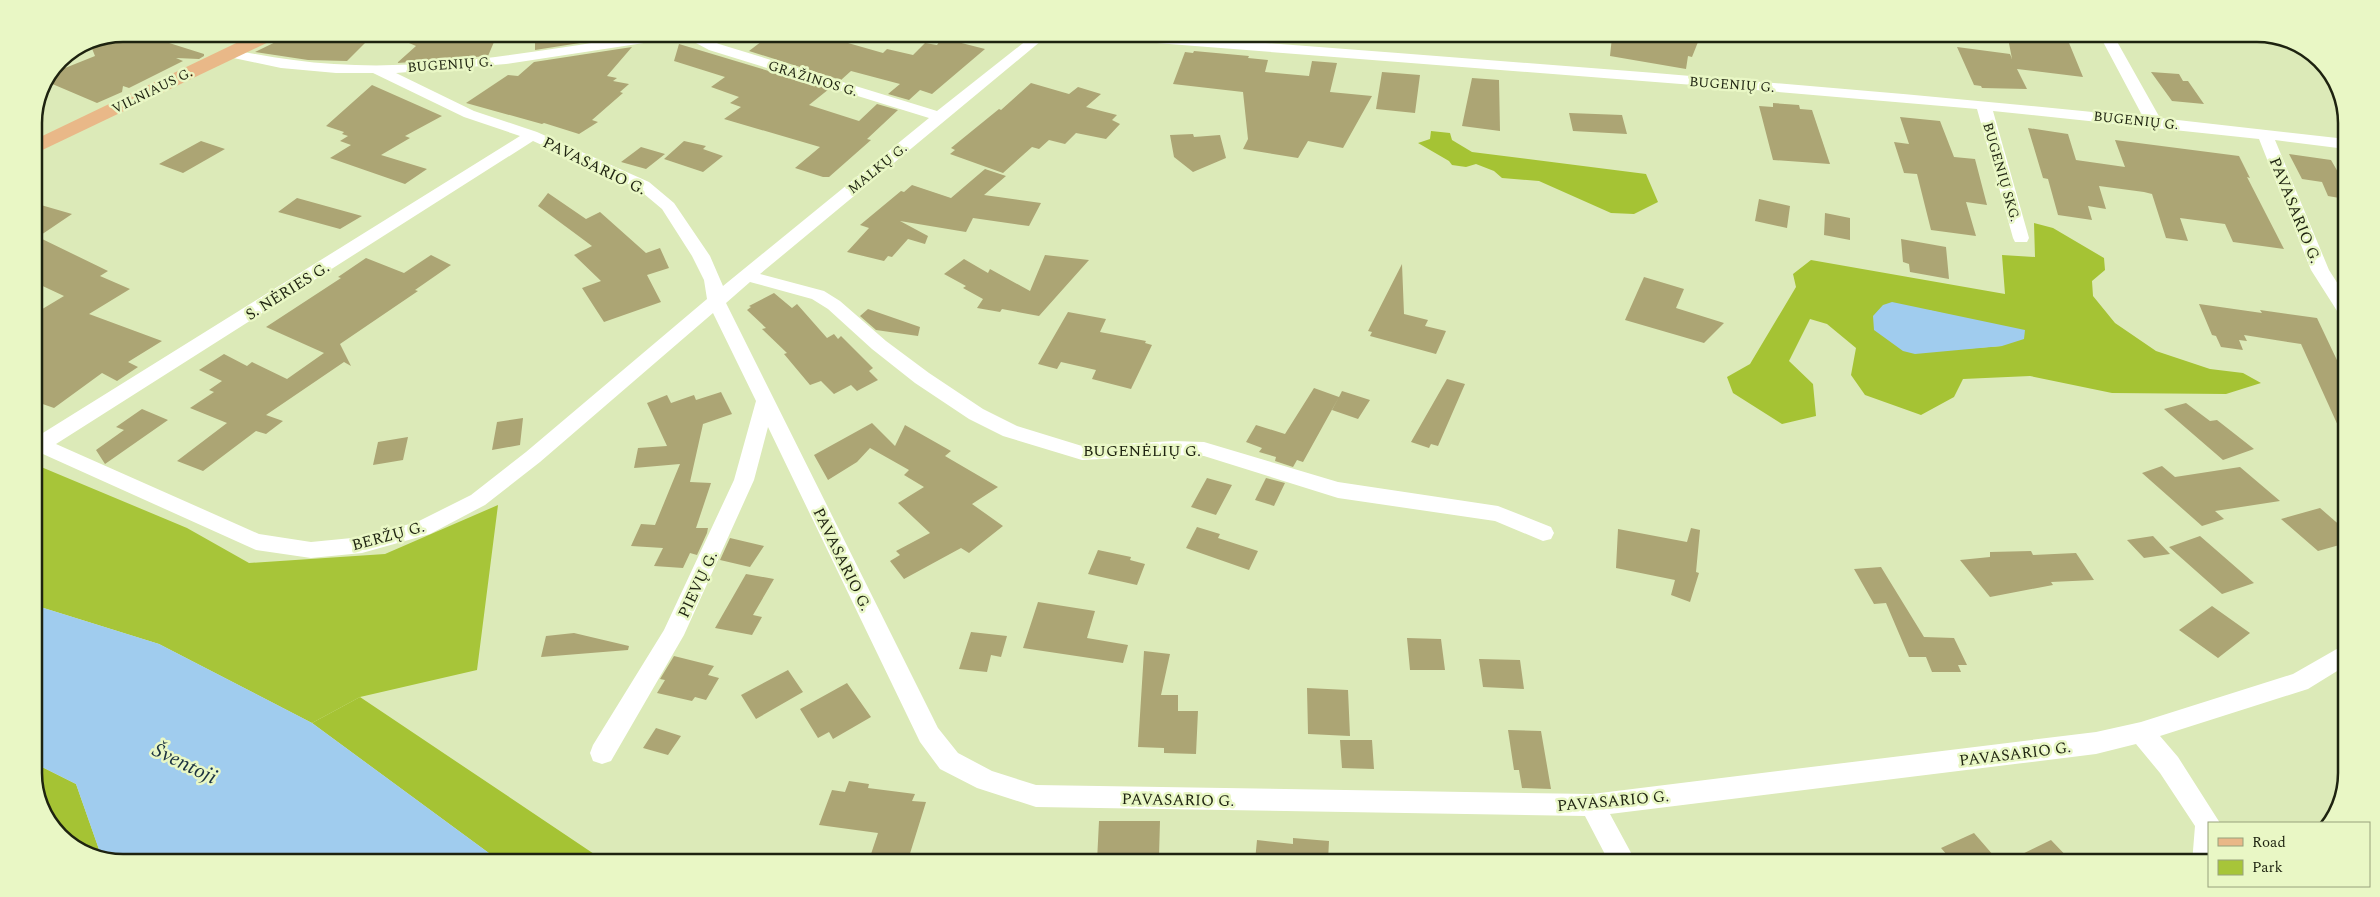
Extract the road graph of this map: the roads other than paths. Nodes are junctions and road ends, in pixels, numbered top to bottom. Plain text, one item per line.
1 (253, 42) edge
2 (622, 42) edge
3 (702, 42) edge
4 (1033, 42) edge
5 (1251, 42) edge
6 (2110, 42) edge
7 (229, 53) junction
8 (376, 69) junction
9 (1984, 106) junction
10 (940, 117) junction
11 (2154, 122) junction
12 (2266, 134) junction
13 (532, 135) junction
14 (2337, 143) edge
15 (42, 144) edge
16 (2021, 238) dead end
17 (748, 276) junction
18 (2337, 298) edge
19 (717, 303) junction
20 (765, 402) junction
21 (42, 440) edge
22 (42, 445) edge
23 (1543, 532) dead end
24 (2338, 659) edge
25 (2141, 732) junction
26 (602, 753) dead end
27 (1592, 805) junction
28 (2208, 824) edge
29 (2208, 824) edge
30 (1619, 854) edge
31 (2206, 854) edge

1 - 7 main road, VILNIAUS G.
2 - 8 street, BUGENIŲ G.
3 - 10 street, GRAŽINOS G.
4 - 10 street, MALKŲ G.
5 - 9 street, BUGENIŲ G.
6 - 11 street
7 - 8 street, BUGENIŲ G.
7 - 15 main road, VILNIAUS G.
8 - 13 street, PAVASARIO G.
9 - 11 street, BUGENIŲ G.
9 - 16 street, BUGENIŲ SKG.
10 - 17 street, MALKŲ G.
11 - 12 street, BUGENIŲ G.
12 - 14 street, BUGENIŲ G.
12 - 18 street, PAVASARIO G.
13 - 19 street, PAVASARIO G.
13 - 21 street, S. NĖRIES G.
17 - 19 street, MALKŲ G.
17 - 23 street, BUGENĖLIŲ G.
19 - 20 street, PAVASARIO G.
19 - 22 street, BERŽŲ G.
20 - 26 street, PIEVŲ G.
20 - 27 street, PAVASARIO G.
24 - 25 street, PAVASARIO G.
25 - 27 street, PAVASARIO G.
25 - 28 street
27 - 30 street
29 - 31 street

